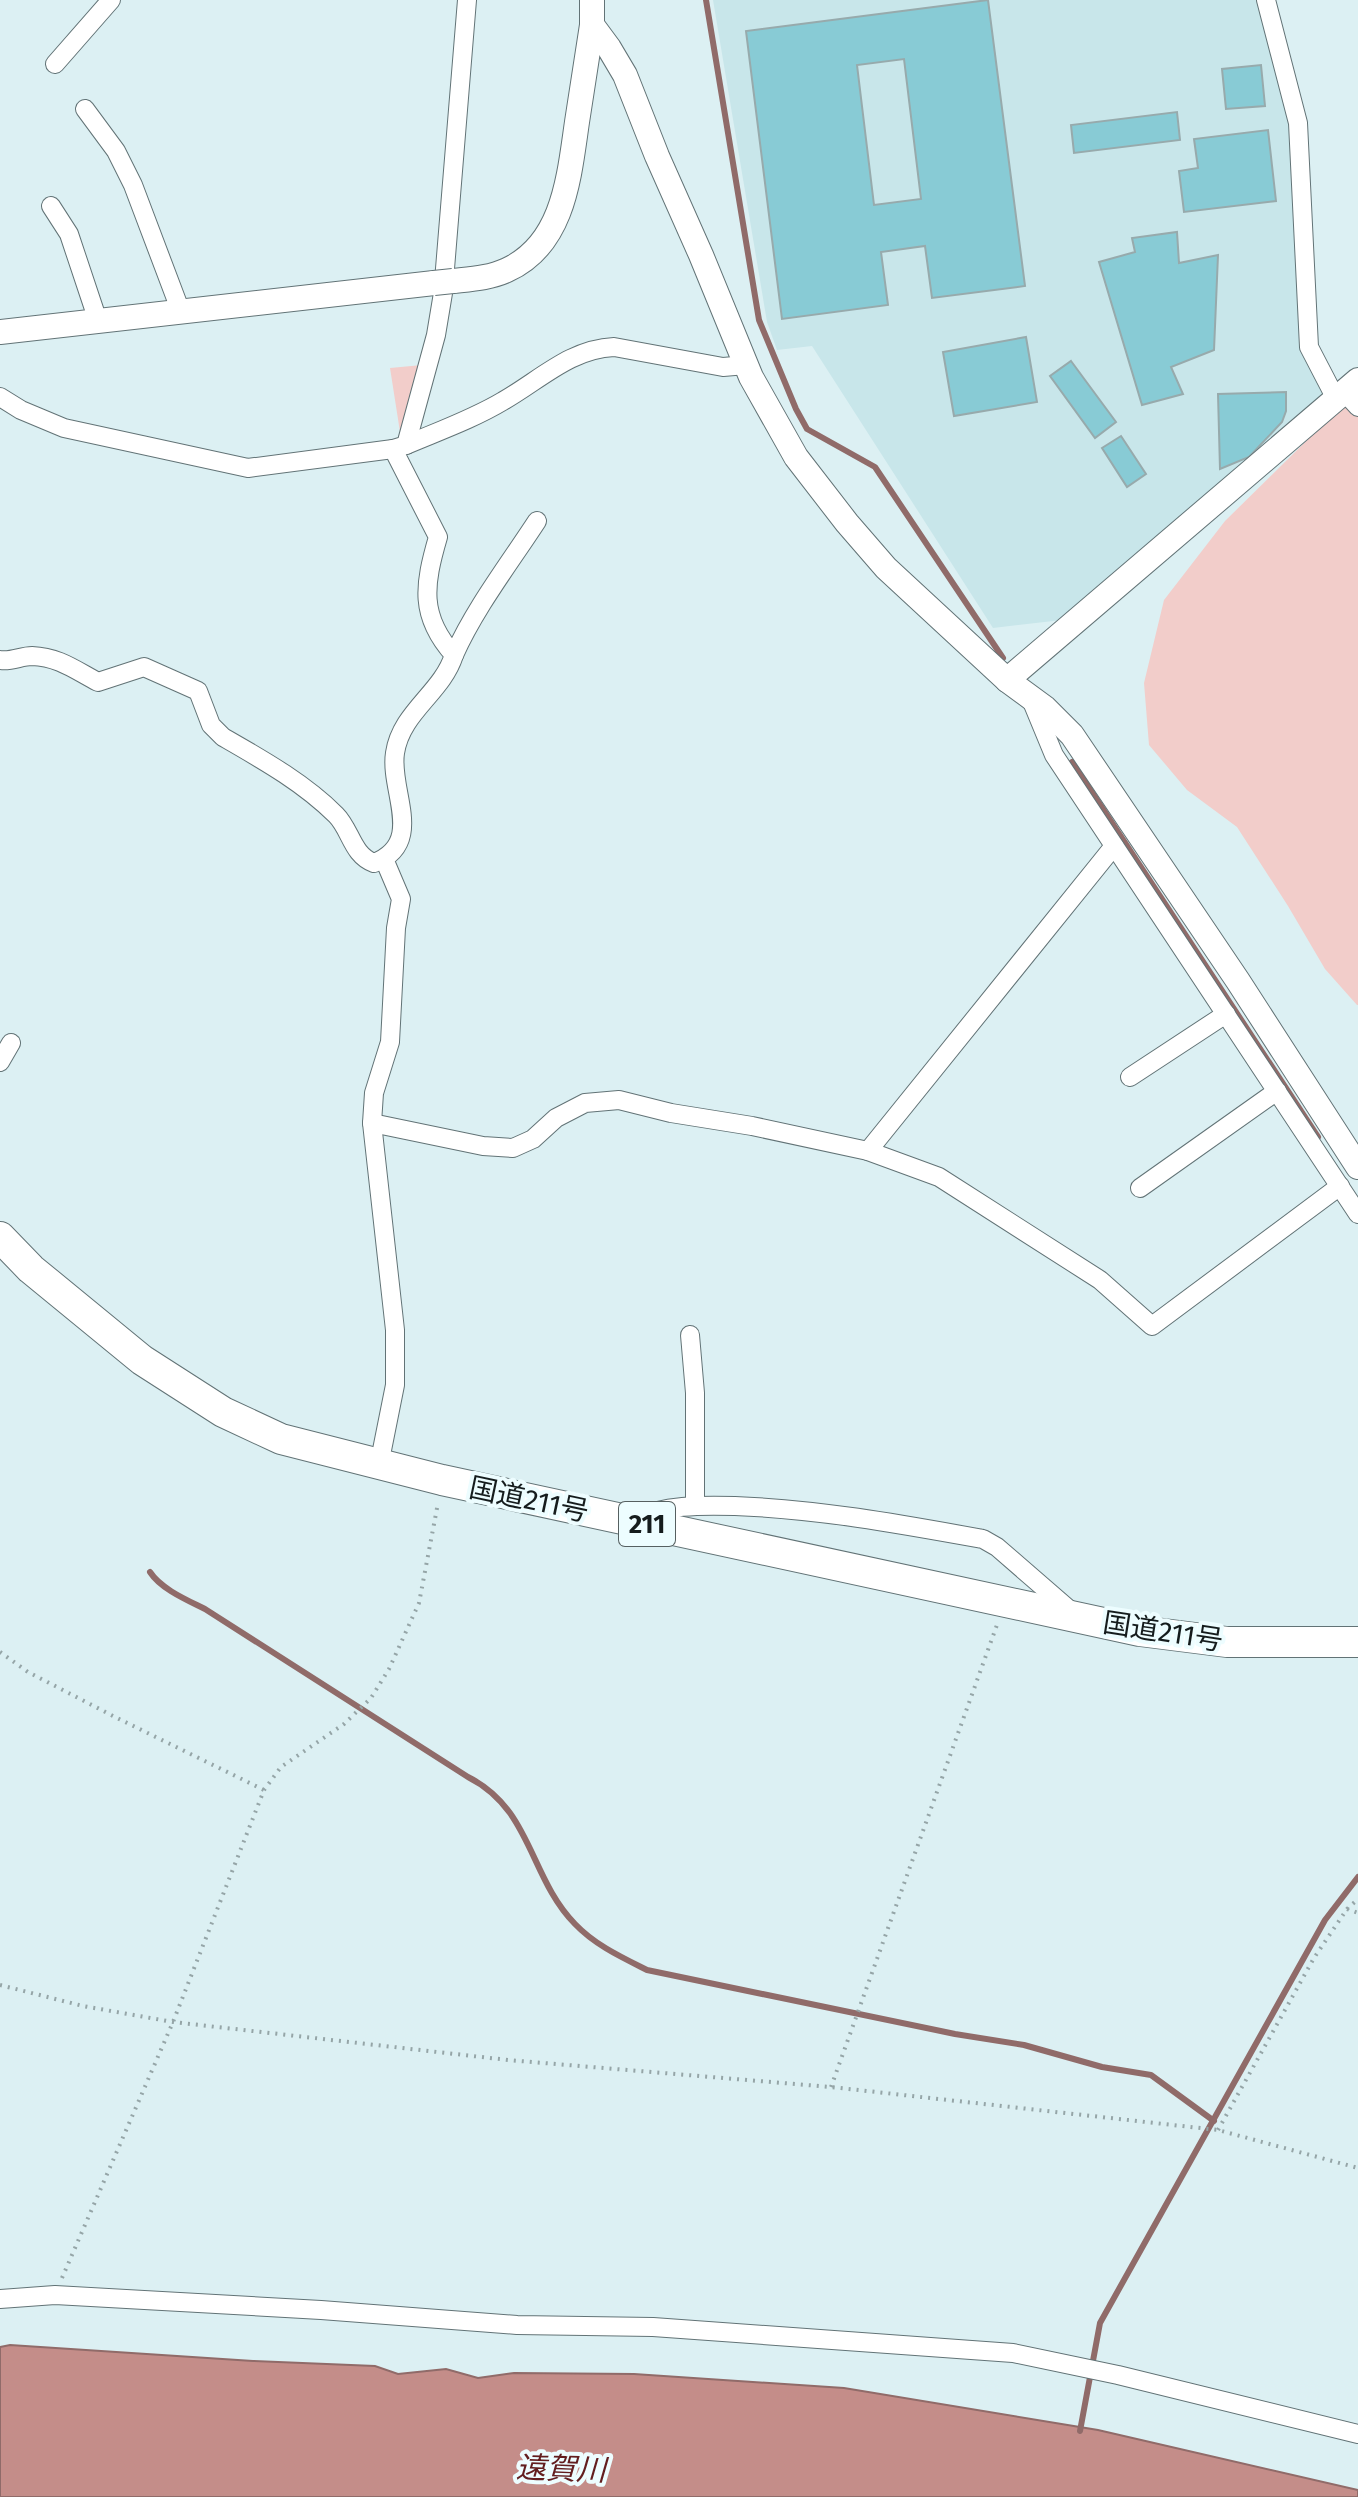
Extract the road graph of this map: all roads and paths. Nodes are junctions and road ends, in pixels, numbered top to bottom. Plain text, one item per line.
1 (111, 0) edge
2 (467, 0) edge
3 (592, 0) edge
4 (1266, 0) edge
5 (592, 25) junction
6 (55, 64) dead end
7 (85, 109) dead end
8 (51, 206) dead end
9 (181, 312) junction
10 (98, 321) junction
11 (0, 332) edge
12 (746, 365) junction
13 (1349, 395) edge
14 (0, 397) edge
15 (399, 447) junction
16 (537, 521) dead end
17 (454, 655) junction
18 (0, 660) edge
19 (1007, 680) junction
20 (1030, 697) junction
21 (1114, 846) junction
22 (384, 859) junction
23 (1226, 1014) junction
24 (11, 1043) dead end
25 (0, 1062) edge
26 (1130, 1077) dead end
27 (1277, 1091) junction
28 (372, 1123) junction
29 (868, 1151) junction
30 (1358, 1167) edge
31 (1340, 1186) junction
32 (1140, 1188) dead end
33 (1358, 1214) edge
34 (0, 1237) edge
35 (690, 1335) dead end
36 (379, 1465) junction
37 (442, 1480) junction
38 (695, 1505) junction
39 (630, 1520) junction
40 (1005, 1601) junction
41 (1077, 1617) junction
42 (1358, 1642) edge
43 (0, 1652) edge
44 (264, 1790) junction
45 (1358, 1899) edge
46 (1347, 1909) junction
47 (1358, 1913) edge
48 (0, 1985) edge
49 (173, 2022) junction
50 (831, 2087) junction
51 (1218, 2130) junction
52 (1358, 2168) edge
53 (55, 2295) junction
54 (0, 2299) edge
55 (1358, 2434) edge

1 - 6 street
2 - 15 street
3 - 5 street
4 - 13 street
5 - 9 street
5 - 12 street
7 - 9 street
8 - 10 street
9 - 10 street
10 - 11 street
12 - 15 street
12 - 19 street
13 - 19 street
14 - 15 street
15 - 17 street
16 - 17 street
17 - 22 street
18 - 22 street
19 - 20 street
20 - 21 street
20 - 30 street
21 - 23 street
21 - 29 street
22 - 28 street
23 - 26 street
23 - 27 street
24 - 25 street
27 - 31 street
27 - 32 street
28 - 29 street
28 - 36 street
29 - 31 street
31 - 33 street
34 - 36 highway, 国道211号 / 211
35 - 38 street
36 - 37 highway, 国道211号 / 211
37 - 39 highway, 国道211号 / 211
37 - 44 path
38 - 39 street
38 - 41 street
39 - 40 highway, 国道211号 / 211
40 - 41 highway, 国道211号 / 211
40 - 50 path
41 - 42 highway, 国道211号 / 211
43 - 44 path
44 - 49 path
45 - 46 path
46 - 47 path
46 - 51 path
48 - 49 path
49 - 50 path
49 - 53 path
50 - 51 path
51 - 52 path
53 - 54 street
53 - 55 street

